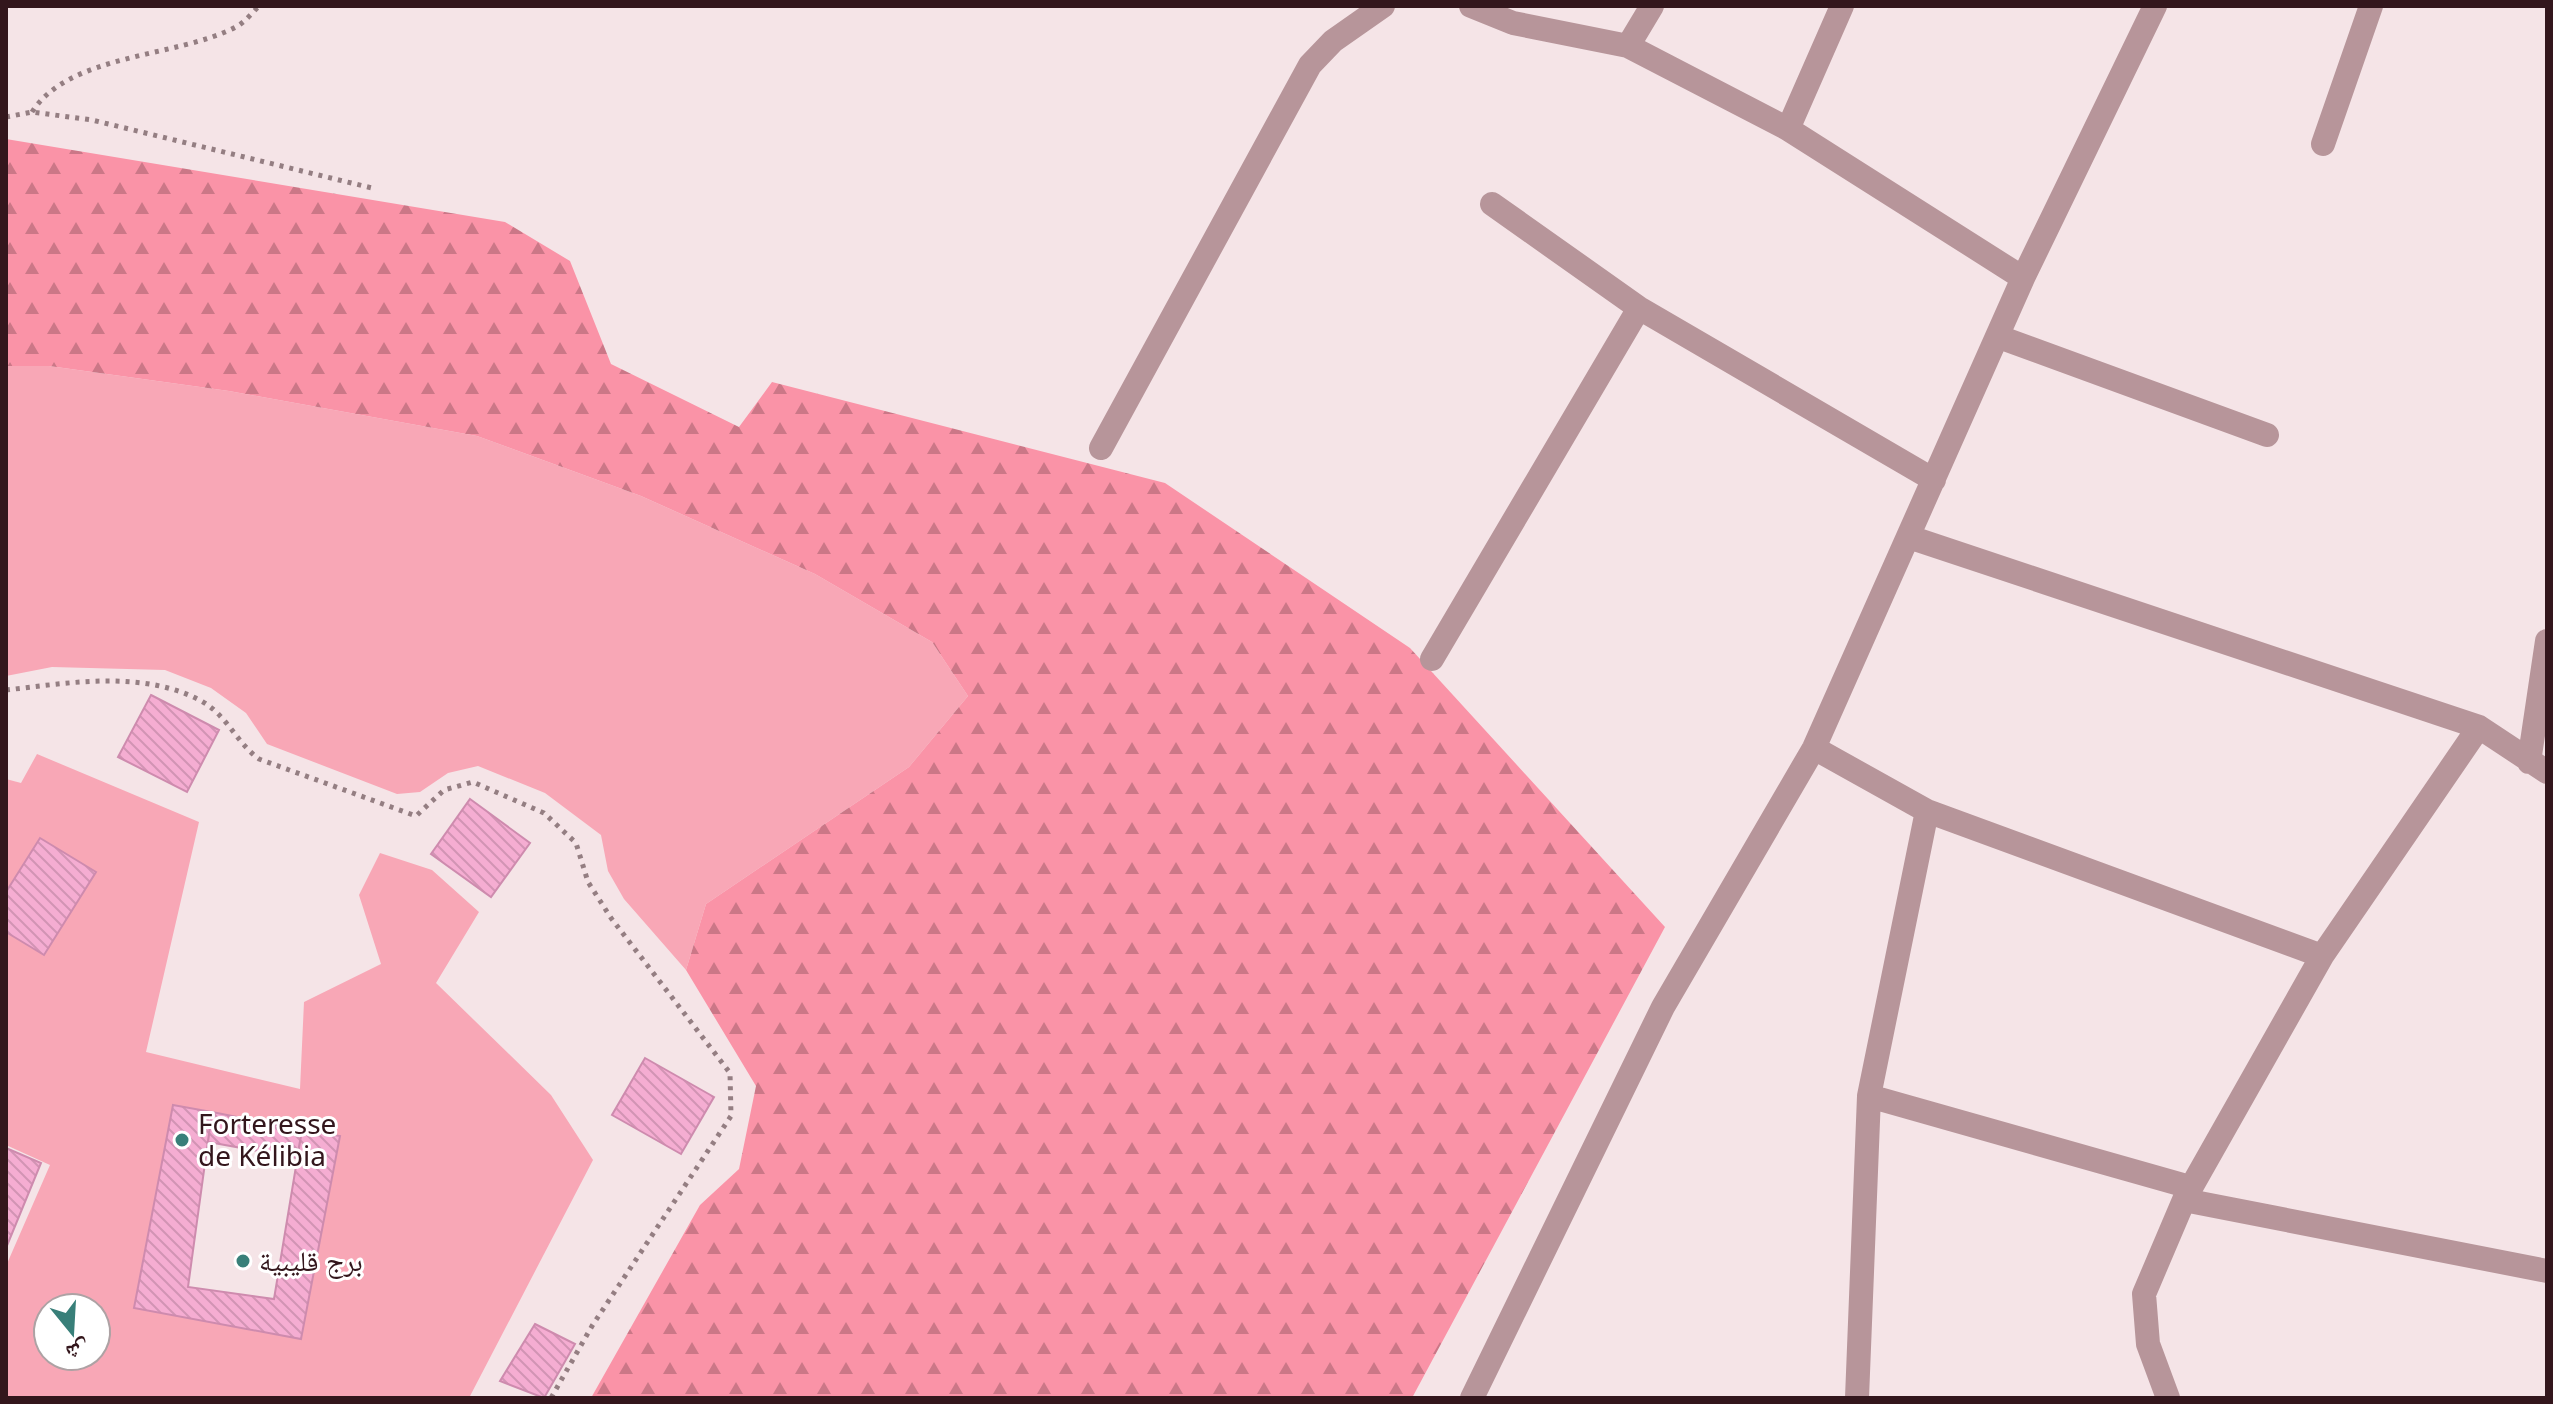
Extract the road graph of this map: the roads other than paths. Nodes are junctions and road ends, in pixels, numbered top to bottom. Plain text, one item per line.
1 (1383, 6) edge
2 (1471, 6) edge
3 (1652, 6) edge
4 (1842, 6) edge
5 (2155, 6) edge
6 (2371, 6) edge
7 (1628, 46) junction
8 (1788, 129) junction
9 (2323, 144) dead end
10 (1492, 204) dead end
11 (2023, 278) junction
12 (1639, 308) junction
13 (1999, 337) junction
14 (2267, 435) dead end
15 (1101, 448) dead end
16 (1934, 480) junction
17 (1909, 537) junction
18 (2547, 641) edge
19 (1432, 659) dead end
20 (2479, 727) junction
21 (1814, 748) junction
22 (2538, 767) edge
23 (1927, 811) junction
24 (2322, 956) junction
25 (1869, 1096) junction
26 (2187, 1194) junction
27 (2547, 1271) edge
28 (1472, 1398) edge
29 (1857, 1398) edge
30 (2168, 1398) edge

1 - 15 street
2 - 7 street
3 - 7 street
4 - 8 street
5 - 11 street
6 - 9 street
7 - 8 street
8 - 11 street
10 - 12 street
11 - 13 street
12 - 16 street
12 - 19 street
13 - 14 street
13 - 16 street
16 - 17 street
17 - 20 street
17 - 21 street
18 - 22 street
20 - 22 street
20 - 24 street
21 - 23 street
21 - 28 street
23 - 24 street
23 - 25 street
24 - 26 street
25 - 26 street
25 - 29 street
26 - 27 street
26 - 30 street

